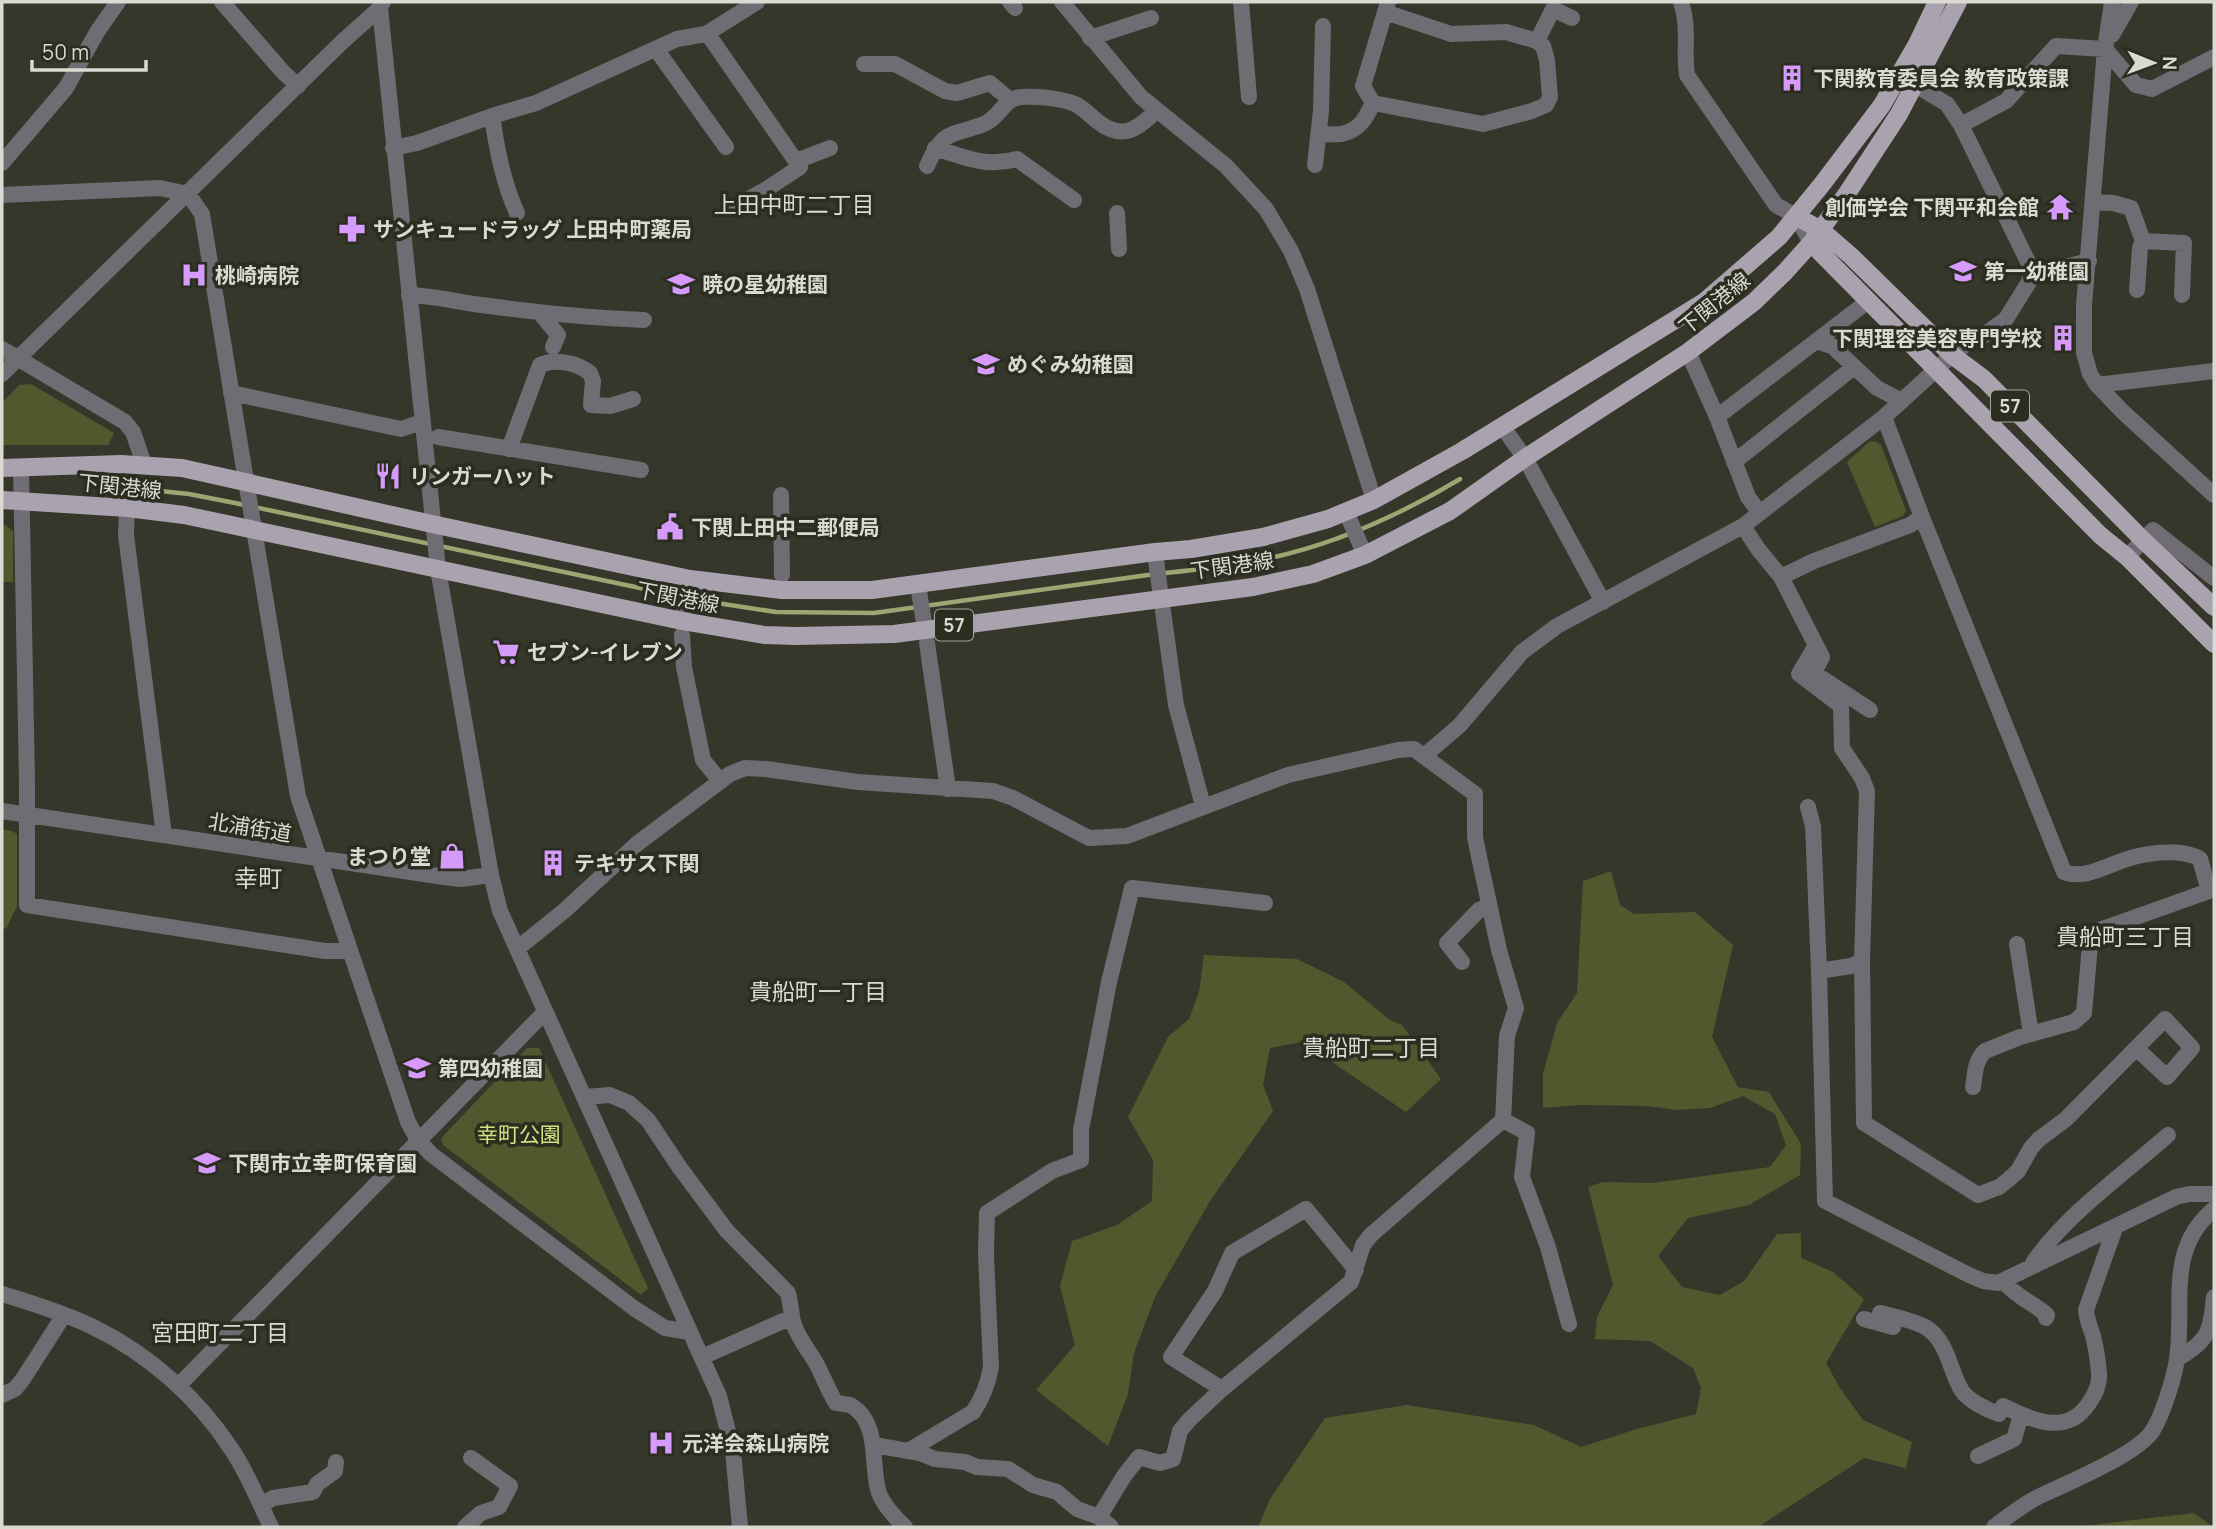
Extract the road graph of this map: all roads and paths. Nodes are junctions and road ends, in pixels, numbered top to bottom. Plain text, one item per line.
1 (118, 2) edge
2 (222, 2) edge
3 (757, 2) edge
4 (1062, 2) edge
5 (1241, 2) edge
6 (1681, 2) edge
7 (1937, 2) edge
8 (1958, 2) edge
9 (2112, 2) edge
10 (2131, 2) edge
11 (381, 5) edge
12 (1386, 7) edge
13 (1151, 18) dead end
14 (1572, 18) dead end
15 (1323, 26) dead end
16 (707, 33) junction
17 (1090, 38) junction
18 (1538, 41) junction
19 (656, 49) junction
20 (2105, 49) junction
21 (2214, 57) edge
22 (864, 64) dead end
23 (1907, 81) junction
24 (299, 86) junction
25 (1249, 97) dead end
26 (1009, 99) junction
27 (1373, 103) junction
28 (1157, 110) junction
29 (492, 116) junction
30 (1961, 125) junction
31 (1318, 136) junction
32 (726, 147) dead end
33 (393, 148) junction
34 (830, 148) dead end
35 (935, 148) junction
36 (796, 161) junction
37 (2, 163) edge
38 (1315, 165) dead end
39 (927, 166) dead end
40 (188, 194) junction
41 (2, 195) edge
42 (1074, 200) dead end
43 (2093, 202) junction
44 (732, 208) dead end
45 (1117, 213) dead end
46 (517, 214) dead end
47 (1797, 217) junction
48 (1816, 237) junction
49 (2143, 242) junction
50 (1119, 249) dead end
51 (2089, 261) junction
52 (2032, 270) junction
53 (2137, 290) dead end
54 (409, 295) junction
55 (2182, 295) dead end
56 (1867, 302) junction
57 (540, 313) junction
58 (645, 320) dead end
59 (1816, 341) junction
60 (553, 347) dead end
61 (2, 349) edge
62 (1688, 352) junction
63 (1952, 355) junction
64 (17, 358) junction
65 (1854, 367) junction
66 (1936, 371) junction
67 (2214, 371) edge
68 (2, 374) edge
69 (2097, 385) junction
70 (232, 393) junction
71 (633, 399) dead end
72 (1902, 401) junction
73 (1717, 417) junction
74 (1884, 417) junction
75 (422, 422) junction
76 (1502, 426) junction
77 (438, 437) dead end
78 (509, 449) junction
79 (1525, 458) junction
80 (1734, 462) junction
81 (144, 464) junction
82 (21, 467) junction
83 (2, 468) edge
84 (641, 470) dead end
85 (248, 487) junction
86 (781, 495) dead end
87 (2214, 495) edge
88 (2, 500) edge
89 (22, 500) junction
90 (1374, 500) junction
91 (127, 508) junction
92 (1760, 513) junction
93 (1349, 517) junction
94 (1922, 517) junction
95 (253, 525) junction
96 (1743, 526) junction
97 (2143, 540) junction
98 (435, 546) junction
99 (1362, 548) junction
100 (1155, 556) junction
101 (2127, 557) junction
102 (782, 575) dead end
103 (1781, 577) junction
104 (2214, 578) edge
105 (689, 583) junction
106 (919, 589) junction
107 (1161, 599) junction
108 (1603, 602) junction
109 (2214, 607) edge
110 (683, 621) junction
111 (925, 630) junction
112 (2214, 644) edge
113 (1816, 645) junction
114 (1870, 710) dead end
115 (1423, 756) junction
116 (720, 781) junction
117 (947, 789) junction
118 (1203, 806) junction
119 (1808, 807) dead end
120 (2, 811) edge
121 (25, 814) junction
122 (164, 835) junction
123 (320, 859) junction
124 (491, 875) junction
125 (1265, 903) dead end
126 (1489, 906) junction
127 (2017, 944) dead end
128 (518, 948) junction
129 (350, 951) junction
130 (1862, 961) junction
131 (1462, 962) dead end
132 (1819, 971) junction
133 (545, 1012) junction
134 (2031, 1034) junction
135 (2136, 1048) dead end
136 (1973, 1087) dead end
137 (585, 1097) junction
138 (1503, 1119) junction
139 (2168, 1135) dead end
140 (418, 1140) junction
141 (2214, 1194) edge
142 (2214, 1209) edge
143 (2115, 1228) junction
144 (2032, 1266) junction
145 (1356, 1270) junction
146 (2004, 1281) junction
147 (2, 1294) edge
148 (2214, 1297) edge
149 (1880, 1313) dead end
150 (64, 1314) junction
151 (2046, 1318) dead end
152 (1864, 1319) dead end
153 (793, 1322) junction
154 (1569, 1324) dead end
155 (690, 1332) junction
156 (1938, 1341) junction
157 (702, 1357) junction
158 (2176, 1359) junction
159 (178, 1386) junction
160 (1222, 1389) junction
161 (2, 1395) edge
162 (2021, 1415) junction
163 (874, 1445) junction
164 (908, 1451) junction
165 (1978, 1456) dead end
166 (471, 1458) dead end
167 (336, 1462) dead end
168 (261, 1505) junction
169 (1105, 1522) edge
170 (271, 1527) edge
171 (465, 1527) edge
172 (740, 1527) edge
173 (905, 1527) edge
174 (1994, 1527) edge

1 - 37 street
2 - 24 street
3 - 16 street
4 - 17 street
5 - 25 street
6 - 47 street
7 - 23 main road
8 - 23 main road
9 - 20 street
10 - 20 street
11 - 24 street
11 - 33 street
12 - 18 street
12 - 27 street
13 - 17 street
14 - 18 street
15 - 31 street
16 - 19 street
16 - 36 street
17 - 28 street
18 - 27 street
19 - 29 street
19 - 32 street
20 - 21 street
20 - 30 street
20 - 43 street
22 - 26 street
23 - 30 street
23 - 47 main road, 下関港線
23 - 48 main road, 下関港線
24 - 40 street
26 - 28 street
26 - 35 street
27 - 31 street
28 - 90 street
29 - 33 street
29 - 46 street
30 - 52 street
31 - 38 street
33 - 54 street
34 - 36 street
35 - 39 street
35 - 42 street
36 - 44 street
40 - 41 street
40 - 64 street
40 - 70 street
43 - 49 street
43 - 51 street
45 - 50 street
47 - 48 main road, 57
47 - 76 main road, 下関港線 / 57
48 - 56 main road, 57
48 - 62 main road, 下関港線 / 57
48 - 63 main road, 57
49 - 53 street
49 - 55 street
51 - 52 street
51 - 69 street
52 - 63 street
54 - 57 street
54 - 75 street
56 - 59 street
56 - 66 main road, 57
57 - 58 street
57 - 60 street
59 - 65 street
59 - 73 street
61 - 64 street
62 - 73 street
62 - 79 main road, 下関港線 / 57
63 - 66 street
63 - 97 main road, 57
64 - 68 street
64 - 81 street
65 - 72 street
65 - 80 street
66 - 72 street
66 - 101 main road, 57
67 - 69 street
69 - 87 street
70 - 75 street
70 - 85 street
71 - 78 street
72 - 74 street
73 - 80 street
74 - 92 street
74 - 94 street
75 - 98 street
76 - 79 street
76 - 90 main road, 下関港線 / 57
77 - 78 street
78 - 84 street
79 - 99 main road, 下関港線 / 57
79 - 108 street
80 - 92 street
81 - 82 main road, 下関港線 / 57
81 - 85 main road, 下関港線 / 57
82 - 83 main road, 下関港線 / 57
82 - 89 street
85 - 95 street
85 - 98 main road, 下関港線 / 57
86 - 102 street
88 - 89 main road, 下関港線 / 57
89 - 91 main road, 下関港線 / 57
89 - 121 street
90 - 93 main road, 下関港線 / 57
91 - 95 main road, 下関港線 / 57
91 - 122 street
92 - 96 street
93 - 99 street
93 - 100 main road, 下関港線 / 57
94 - 103 street
94 - 134 street
95 - 98 main road, 下関港線 / 57
95 - 123 street
96 - 103 street
96 - 108 street
97 - 101 street
97 - 104 street
97 - 109 main road, 57
98 - 105 main road, 下関港線 / 57
98 - 110 main road, 下関港線 / 57
98 - 124 street
99 - 107 main road, 下関港線 / 57
100 - 106 main road, 下関港線 / 57
100 - 107 street
101 - 112 main road, 57
103 - 113 street
105 - 106 main road, 下関港線 / 57
105 - 110 street
106 - 111 street
107 - 111 main road, 下関港線 / 57
107 - 118 street
108 - 115 street
110 - 111 main road, 下関港線 / 57
110 - 116 street
111 - 117 street
113 - 114 street
113 - 130 street
115 - 118 street
115 - 126 street
116 - 117 street
116 - 128 street
117 - 118 street
119 - 132 street
120 - 121 street, 北浦街道
121 - 122 street, 北浦街道
121 - 129 street
122 - 123 street, 北浦街道
123 - 124 street, 北浦街道
123 - 129 street
124 - 128 street
125 - 164 street
126 - 131 street
126 - 138 street
127 - 134 street
128 - 133 street
129 - 140 street
130 - 132 street
130 - 135 street
132 - 146 street
133 - 137 street
133 - 140 street
134 - 136 street
137 - 153 street
137 - 155 street
138 - 145 street
138 - 154 street
139 - 144 street
140 - 155 street
140 - 159 street
141 - 143 street
142 - 158 street
143 - 144 street
143 - 162 street
144 - 146 street
145 - 160 street
145 - 160 street
146 - 151 street
147 - 150 street
148 - 158 street
149 - 156 street
150 - 159 street
150 - 161 street
152 - 156 street
153 - 157 street
153 - 163 street
155 - 157 street
156 - 162 street
157 - 172 street
158 - 174 street
159 - 168 street
160 - 169 street
162 - 165 street
163 - 164 street
163 - 173 street
164 - 169 street
166 - 171 street
167 - 168 street
168 - 170 street

